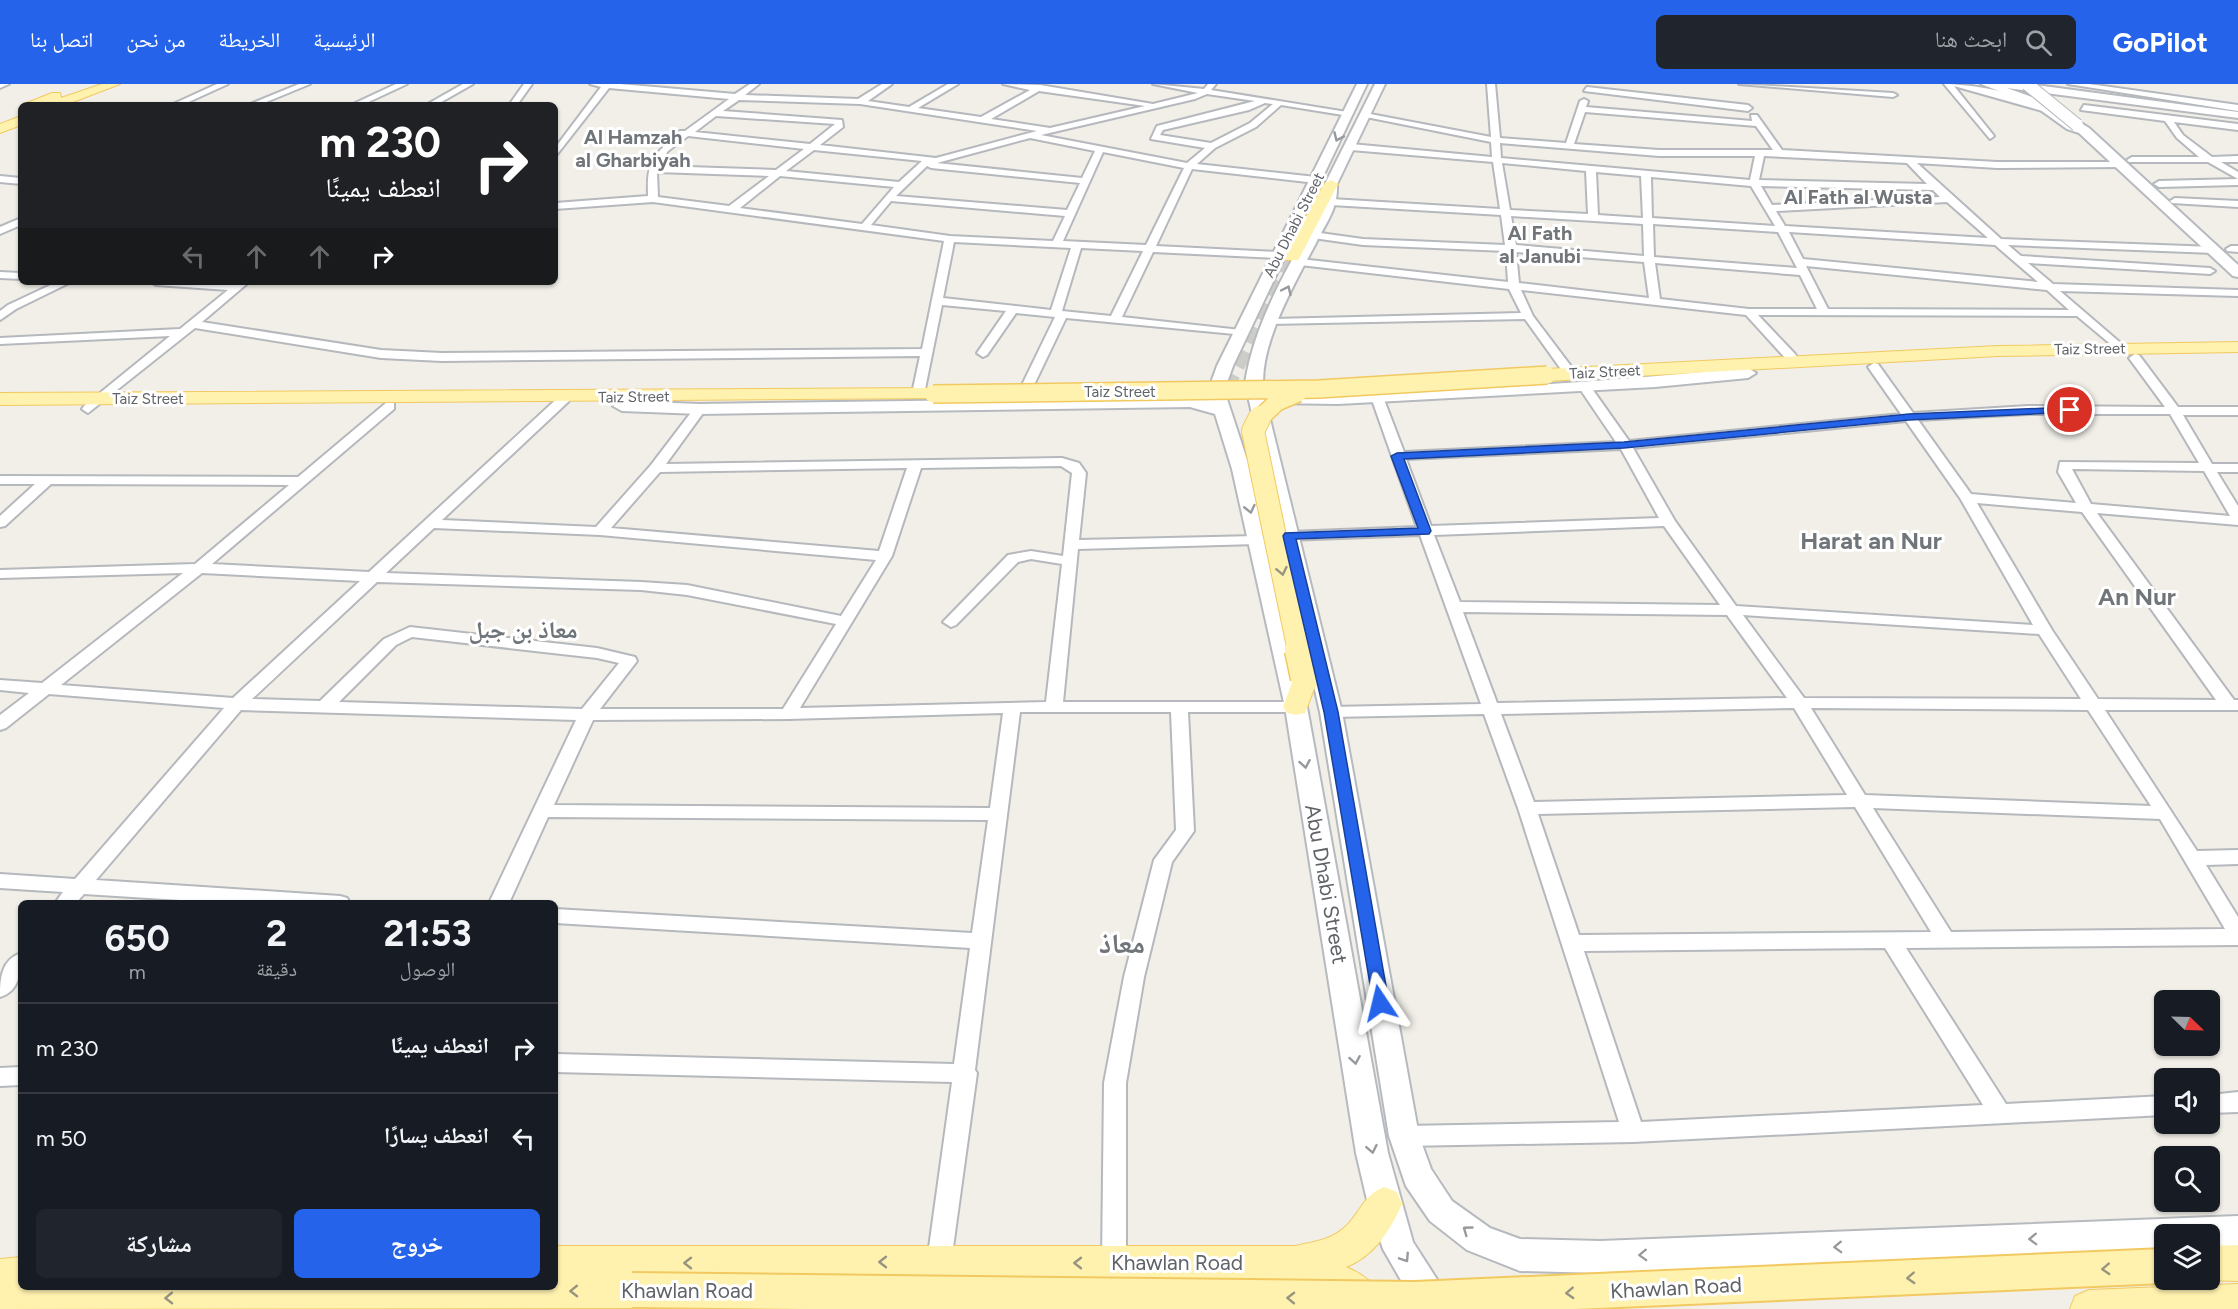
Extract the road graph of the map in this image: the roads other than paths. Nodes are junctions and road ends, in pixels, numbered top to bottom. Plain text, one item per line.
1 (4, 84) edge
2 (90, 84) edge
3 (114, 84) edge
4 (224, 84) edge
5 (306, 84) edge
6 (403, 84) edge
7 (469, 84) edge
8 (528, 84) edge
9 (594, 84) edge
10 (669, 84) edge
11 (755, 84) edge
12 (888, 84) edge
13 (954, 84) edge
14 (1007, 84) edge
15 (1046, 84) edge
16 (1157, 84) edge
17 (1176, 84) edge
18 (1362, 84) edge
19 (1380, 84) edge
20 (1491, 84) edge
21 (1948, 84) edge
22 (1954, 84) edge
23 (1986, 84) edge
24 (2004, 84) edge
25 (2028, 84) edge
26 (2040, 84) edge
27 (2061, 84) edge
28 (2072, 84) edge
29 (0, 86) edge
30 (607, 86) junction
31 (1588, 87) edge
32 (1037, 88) junction
33 (1202, 89) edge
34 (658, 90) junction
35 (1741, 94) edge
36 (1893, 95) dead end
37 (736, 97) junction
38 (2105, 98) junction
39 (1263, 101) junction
40 (55, 102) edge
41 (182, 102) edge
42 (260, 102) edge
43 (361, 102) edge
44 (436, 102) edge
45 (515, 102) edge
46 (860, 102) junction
47 (1279, 103) junction
48 (1158, 105) junction
49 (2178, 107) junction
50 (2084, 108) junction
51 (2238, 108) edge
52 (911, 109) junction
53 (1581, 109) junction
54 (2046, 109) junction
55 (1350, 111) junction
56 (713, 113) junction
57 (2238, 115) edge
58 (1365, 116) junction
59 (2168, 118) junction
60 (983, 120) junction
61 (1760, 124) junction
62 (2090, 127) junction
63 (2238, 127) edge
64 (1050, 130) junction
65 (683, 134) junction
66 (1030, 135) junction
67 (1990, 136) dead end
68 (1495, 140) junction
69 (1212, 146) junction
70 (1569, 146) junction
71 (808, 147) junction
72 (1351, 147) junction
73 (558, 150) edge
74 (1100, 150) junction
75 (1779, 153) junction
76 (1760, 154) junction
77 (2238, 159) edge
78 (935, 160) junction
79 (1497, 160) junction
80 (1909, 160) junction
81 (2213, 160) junction
82 (2127, 162) junction
83 (923, 164) junction
84 (1189, 166) junction
85 (652, 169) junction
86 (1591, 169) junction
87 (779, 171) junction
88 (18, 172) edge
89 (1646, 175) junction
90 (2238, 176) edge
91 (1, 179) edge
92 (18, 181) edge
93 (1086, 181) junction
94 (1324, 182) junction
95 (2238, 182) edge
96 (1754, 183) junction
97 (2143, 184) junction
98 (2159, 184) junction
99 (901, 185) junction
100 (1935, 187) junction
101 (888, 198) junction
102 (654, 199) junction
103 (1950, 199) junction
104 (2175, 201) junction
105 (1331, 202) junction
106 (2238, 204) edge
107 (558, 206) edge
108 (1770, 208) junction
109 (732, 209) junction
110 (1070, 213) junction
111 (1504, 213) junction
112 (1593, 218) junction
113 (1648, 221) junction
114 (18, 222) edge
115 (863, 229) junction
116 (1782, 229) junction
117 (0, 231) edge
118 (1313, 235) junction
119 (950, 239) junction
120 (2000, 242) junction
121 (1056, 245) junction
122 (1077, 246) junction
123 (1511, 248) junction
124 (1147, 249) junction
125 (2214, 250) junction
126 (2236, 251) edge
127 (1290, 258) junction
128 (1649, 259) junction
129 (2021, 259) junction
130 (1800, 267) junction
131 (2211, 271) dead end
132 (2238, 273) edge
133 (0, 274) edge
134 (18, 276) edge
135 (60, 285) edge
136 (241, 285) edge
137 (1514, 287) junction
138 (2052, 287) junction
139 (2238, 293) edge
140 (938, 301) junction
141 (1655, 302) junction
142 (1013, 309) junction
143 (1749, 312) junction
144 (1824, 312) junction
145 (2081, 313) junction
146 (1059, 314) junction
147 (1528, 316) junction
148 (0, 317) edge
149 (1114, 320) junction
150 (1272, 322) junction
151 (187, 328) junction
152 (1239, 337) junction
153 (0, 341) edge
154 (1263, 343) junction
155 (2238, 346) edge
156 (926, 352) junction
157 (983, 353) dead end
158 (2127, 353) junction
159 (1791, 357) junction
160 (2238, 357) edge
161 (1870, 362) junction
162 (1253, 368) junction
163 (1567, 369) junction
164 (1748, 373) junction
165 (1221, 376) junction
166 (1550, 379) junction
167 (1190, 386) junction
168 (1584, 386) junction
169 (1027, 387) junction
170 (1323, 392) junction
171 (928, 394) junction
172 (1105, 395) junction
173 (1377, 397) junction
174 (0, 399) edge
175 (631, 401) junction
176 (1255, 401) junction
177 (561, 402) junction
178 (94, 404) junction
179 (390, 406) junction
180 (0, 410) edge
181 (700, 410) junction
182 (2174, 410) junction
183 (2238, 411) edge
184 (1224, 412) junction
185 (1909, 417) junction
186 (1261, 426) junction
187 (1624, 445) junction
188 (1397, 456) junction
189 (915, 465) junction
190 (1272, 467) junction
191 (2207, 467) junction
192 (656, 468) junction
193 (2238, 468) edge
194 (1241, 469) junction
195 (49, 479) junction
196 (0, 480) edge
197 (299, 481) junction
198 (1967, 498) junction
199 (2086, 508) junction
200 (2238, 519) edge
201 (1668, 522) junction
202 (0, 523) edge
203 (430, 524) junction
204 (600, 531) junction
205 (1425, 531) junction
206 (1289, 536) junction
207 (1257, 540) junction
208 (1071, 544) junction
209 (885, 556) junction
210 (1069, 561) junction
211 (199, 568) junction
212 (0, 574) edge
213 (373, 577) junction
214 (1454, 607) junction
215 (1732, 610) junction
216 (844, 621) junction
217 (951, 622) dead end
218 (2044, 630) junction
219 (0, 686) edge
220 (43, 688) junction
221 (1799, 703) junction
222 (237, 704) junction
223 (2094, 704) junction
224 (2234, 705) edge
225 (1179, 706) junction
226 (324, 707) junction
227 (1012, 707) junction
228 (1054, 707) junction
229 (1296, 707) junction
230 (1491, 710) junction
231 (1331, 712) junction
232 (788, 714) junction
233 (587, 715) junction
234 (0, 724) edge
235 (1857, 801) junction
236 (1527, 808) junction
237 (542, 811) junction
238 (2165, 813) junction
239 (999, 814) junction
240 (2238, 857) edge
241 (2193, 858) junction
242 (0, 881) edge
243 (77, 886) junction
244 (67, 900) edge
245 (294, 900) edge
246 (500, 900) edge
247 (558, 916) edge
248 (2238, 935) edge
249 (1891, 940) junction
250 (1946, 940) junction
251 (983, 941) junction
252 (1571, 943) junction
253 (18, 965) edge
254 (0, 989) edge
255 (558, 1063) edge
256 (966, 1073) junction
257 (0, 1077) edge
258 (18, 1077) edge
259 (1395, 1093) junction
260 (1361, 1094) junction
261 (2238, 1102) edge
262 (2220, 1103) edge
263 (2154, 1106) edge
264 (2000, 1114) junction
265 (1633, 1132) junction
266 (1404, 1136) junction
267 (1384, 1204) junction
268 (2238, 1231) edge
269 (1520, 1255) joint
270 (1600, 1257) junction
271 (939, 1262) junction
272 (1114, 1263) junction
273 (558, 1264) edge
274 (1179, 1264) junction
275 (1295, 1264) junction
276 (2154, 1266) edge
277 (18, 1275) edge
278 (0, 1277) edge
279 (0, 1301) edge
280 (2238, 1303) edge
281 (1180, 1309) edge
282 (1373, 1309) edge
283 (1445, 1309) edge
284 (1614, 1309) edge
285 (2089, 1309) edge

1 - 29 street
2 - 40 main road
3 - 40 main road
4 - 41 street
5 - 42 street
6 - 43 street
7 - 44 street
8 - 45 street
9 - 30 street
10 - 34 street
11 - 37 street
12 - 46 street
13 - 52 street
14 - 32 street
15 - 32 street
16 - 33 street
17 - 33 street
18 - 55 main road, Abu Dhabi Street
19 - 58 main road, Abu Dhabi Street
20 - 68 street
21 - 67 street
22 - 54 street
23 - 54 main road
24 - 38 main road
25 - 62 main road, bridge
26 - 62 main road
27 - 38 main road
28 - 51 street
30 - 34 street
30 - 73 street
31 - 35 street
31 - 53 street
32 - 48 street
32 - 60 street
33 - 39 street
33 - 48 street
33 - 55 street
34 - 37 street
35 - 36 street
35 - 61 street
37 - 46 street
37 - 56 street
38 - 49 main road
39 - 47 street
39 - 69 street
46 - 52 street
47 - 55 street
47 - 69 street
48 - 64 street
49 - 50 main road
49 - 57 main road
50 - 59 street
50 - 62 main road
52 - 60 street
53 - 61 street
53 - 70 street
54 - 62 main road
55 -> 94 main road, Abu Dhabi Street
56 - 65 street
56 - 71 street
58 - 68 street
58 - 72 main road, Abu Dhabi Street
59 - 63 street
59 - 81 street
60 - 64 street
61 - 75 street
62 - 82 main road
64 - 66 street
65 - 71 street
65 - 85 street
66 - 74 street
66 - 78 street
68 - 70 street
68 - 79 street
69 - 84 street
70 - 76 street
71 - 78 street
71 - 87 street
72 - 79 street
72 - 94 main road, Abu Dhabi Street
74 - 84 street
74 - 93 street
75 - 76 street
75 - 80 street
76 - 96 street
77 - 81 street
78 - 83 street
79 - 86 street
79 - 111 street
80 - 82 street
80 - 100 street
81 - 82 street
81 - 90 street
82 - 97 main road
82 - 98 main road
83 - 93 street
83 - 99 street
84 - 94 street
84 - 124 street
85 - 87 street
85 - 102 street
86 - 89 street
86 - 112 street
87 - 99 street
87 - 109 street
88 - 91 street
89 - 96 street
89 - 113 street
91 - 92 street
93 - 110 street
94 - 105 main road, Abu Dhabi Street
94 - 127 main road
95 - 98 street
96 - 100 street
96 - 108 street
97 - 98 main road
97 - 125 main road
98 - 104 main road
99 - 101 street
100 - 103 street
101 - 110 street
101 - 115 street
102 - 107 street
102 - 109 street
103 - 108 street
103 - 120 street
104 - 106 street
104 - 126 main road
105 - 111 street
105 - 118 main road, Abu Dhabi Street
108 - 116 street
109 - 115 street
110 - 121 street
111 - 112 street
111 - 123 street
112 - 113 street
113 - 116 street
113 - 128 street
114 - 117 street
115 - 119 street
116 - 120 street
116 - 130 street
118 - 123 street
118 - 127 main road, Abu Dhabi Street
119 - 121 street
119 - 140 street
120 - 125 street
120 - 129 street
121 - 122 street
122 - 124 street
122 - 146 street
123 - 128 street
123 - 137 street
124 - 127 street
124 - 149 street
125 - 132 main road
127 - 137 street
150 -> 127 main road, Abu Dhabi Street
127 - 152 main road, Abu Dhabi Street
128 - 130 street
128 - 141 street
129 - 131 street
129 - 138 street
130 - 138 street
130 - 144 street
133 - 134 street
135 - 148 street
136 - 151 street
137 - 141 street
137 - 147 street
138 - 139 street
138 - 145 street
140 - 142 street
140 - 156 street
141 - 143 street
142 - 146 street
142 - 157 street
143 - 144 street
143 - 159 street
144 - 145 street
145 - 158 street
146 - 149 street
146 - 169 street
147 - 150 street
147 - 163 street
149 - 152 street
150 - 154 main road, Abu Dhabi Street
151 - 153 street
151 - 156 street
151 - 178 street
152 - 154 main road
152 - 165 main road, Abu Dhabi Street
154 - 162 main road, Abu Dhabi Street
155 - 158 main road, Taiz Street
156 - 171 street
158 - 160 main road, Taiz Street
158 - 161 main road, Taiz Street
158 - 182 street
159 - 161 main road
159 - 163 main road
161 - 164 main road, Taiz Street
161 - 166 main road, Taiz Street
161 - 185 street
162 - 170 main road
162 - 176 main road, Abu Dhabi Street
163 - 170 main road
164 - 166 main road, Taiz Street
164 - 168 main road
165 - 167 main road
165 - 167 main road
165 - 176 main road
165 - 184 main road, Abu Dhabi Street
166 - 170 main road, Taiz Street, bridge
167 - 172 main road
168 - 173 main road
168 - 187 street
169 - 171 main road
169 - 172 main road
170 - 171 main road, Taiz Street, bridge
170 - 173 main road
170 - 176 main road
170 - 186 main road
170 -> 229 main road, bridge
171 - 175 main road, Taiz Street
172 - 181 main road
172 - 184 main road
173 - 188 street
174 - 178 main road, Taiz Street
175 - 177 main road, Taiz Street
175 - 181 main road
176 - 186 main road, Abu Dhabi Street
177 - 178 main road, Taiz Street
177 - 179 main road, Taiz Street
177 - 203 street
178 - 179 main road, Taiz Street
178 - 180 main road, Taiz Street
179 - 197 street
181 - 192 street
182 - 183 street
182 - 185 street
182 - 191 street
184 - 194 main road, Abu Dhabi Street
185 - 187 street
185 - 198 street
186 - 190 main road, Abu Dhabi Street
187 - 188 street
187 - 201 street
188 - 205 street
189 - 192 street
189 - 208 street
189 - 209 street
190 - 194 main road
190 - 206 main road, Abu Dhabi Street
191 - 193 street
191 - 199 street
191 - 200 street
192 - 204 street
194 -> 207 main road, Abu Dhabi Street
195 - 196 street
195 - 197 street
195 - 202 street
197 - 211 street
198 - 199 street
198 - 218 street
199 - 200 street
199 - 224 street
201 - 205 street
201 - 215 street
203 - 204 street
203 - 213 street
204 - 209 street
205 - 206 street
205 - 214 street
206 - 231 main road, Abu Dhabi Street
207 - 208 street
207 - 229 main road, Abu Dhabi Street
208 - 210 street
209 - 216 street
210 - 217 street
210 - 228 street
211 - 212 street
211 - 213 street
211 - 220 street
213 - 216 street
213 - 222 street
214 - 215 street
214 - 230 street
215 - 218 street
215 - 221 street
216 - 232 street
218 - 223 street
219 - 220 street
220 - 222 street
220 - 234 street
221 - 223 street
221 - 230 street
221 - 235 street
222 - 226 street
222 - 243 street
223 - 224 street
223 - 238 street
225 - 228 street
225 - 229 street
225 - 272 street
226 - 233 street
226 - 233 street
227 - 228 street
227 - 232 street
227 - 239 street
229 -> 260 main road, Abu Dhabi Street
230 - 231 street
230 - 236 street
231 - 259 main road, Abu Dhabi Street
232 - 233 street
233 - 237 street
235 - 236 street
235 - 238 street
235 - 250 street
236 - 252 street
237 - 239 street
237 - 246 street
238 - 241 street
239 - 251 street
240 - 241 street
241 - 248 street
242 - 243 street
243 - 244 street
243 - 245 street
247 - 251 street
248 - 250 street
249 - 250 street
249 - 252 street
249 - 264 street
251 - 256 street
252 - 265 street
253 - 254 street
255 - 256 street
256 - 271 street
257 - 258 street
259 - 260 main road
259 - 266 main road, Abu Dhabi Street
260 -> 267 main road, Abu Dhabi Street
261 - 262 street
263 - 264 street
264 - 265 street
265 - 266 street
269 -> 266 main road, Abu Dhabi Street
267 - 275 main road
267 -> 283 main road, Abu Dhabi Street
268 -> 270 main road, Khawlan Road
269 - 270 main road, Khawlan Road
270 - 284 main road
272 -> 271 main road, Khawlan Road
271 -> 273 main road, Khawlan Road
272 - 274 main road, Khawlan Road
274 - 275 main road, Khawlan Road
274 - 281 main road
275 - 282 main road
276 -> 279 main road, Khawlan Road, bridge
277 - 278 main road
280 - 285 main road

